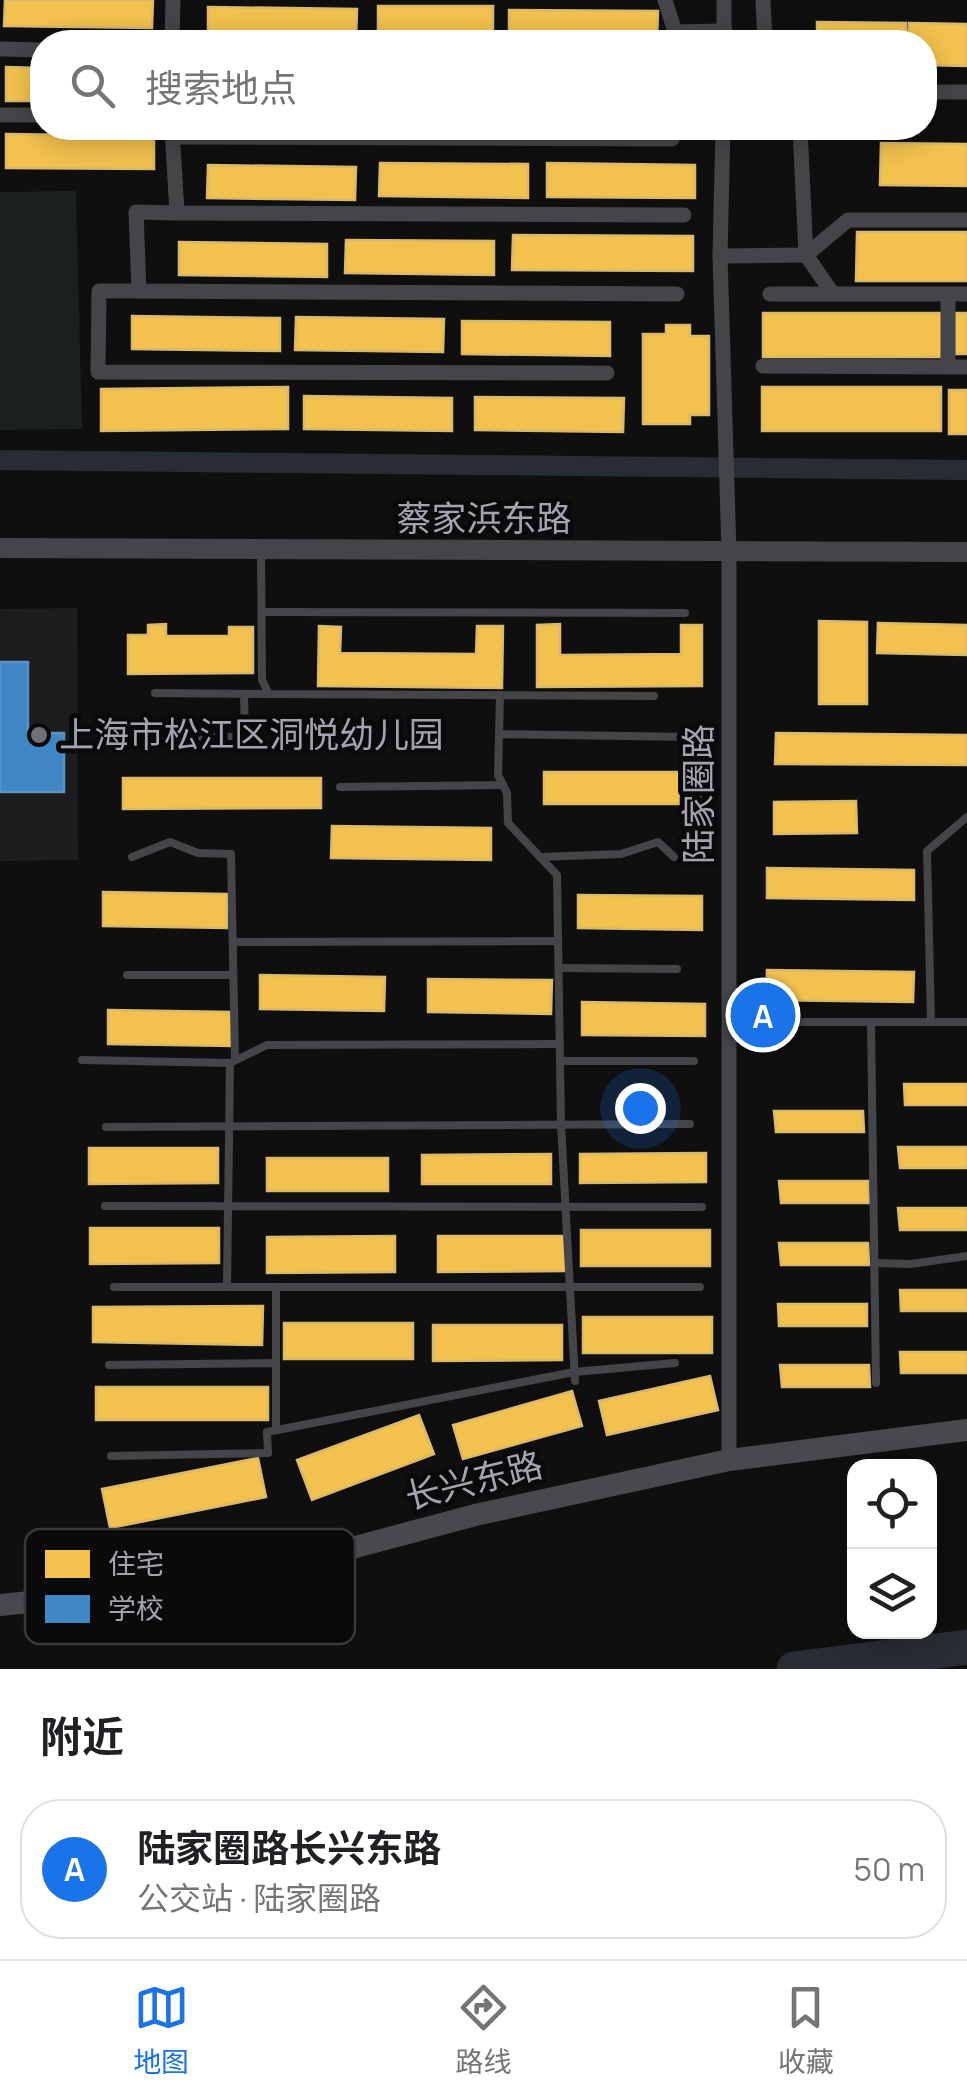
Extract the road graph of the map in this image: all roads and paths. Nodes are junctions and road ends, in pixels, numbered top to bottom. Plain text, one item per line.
1 (172, 0) edge
2 (665, 0) edge
3 (724, 0) edge
4 (763, 0) edge
5 (172, 30) edge
6 (669, 30) edge
7 (724, 30) edge
8 (764, 30) edge
9 (0, 49) edge
10 (30, 50) edge
11 (937, 92) edge
12 (967, 92) edge
13 (0, 115) edge
14 (30, 115) edge
15 (172, 140) edge
16 (723, 140) edge
17 (801, 140) edge
18 (177, 213) junction
19 (684, 215) dead end
20 (967, 220) edge
21 (806, 255) junction
22 (720, 256) junction
23 (139, 291) junction
24 (677, 294) dead end
25 (770, 294) dead end
26 (833, 294) junction
27 (948, 294) junction
28 (967, 294) edge
29 (763, 366) dead end
30 (948, 367) junction
31 (967, 367) edge
32 (607, 372) dead end
33 (0, 548) edge
34 (261, 551) junction
35 (730, 552) junction
36 (967, 552) edge
37 (263, 612) junction
38 (685, 613) dead end
39 (155, 693) dead end
40 (244, 694) junction
41 (270, 694) junction
42 (500, 695) junction
43 (654, 696) dead end
44 (499, 734) junction
45 (158, 737) dead end
46 (694, 737) dead end
47 (503, 785) junction
48 (340, 788) dead end
49 (967, 817) edge
50 (132, 857) dead end
51 (540, 857) junction
52 (674, 857) dead end
53 (558, 941) junction
54 (232, 942) junction
55 (558, 968) junction
56 (677, 968) dead end
57 (127, 974) dead end
58 (234, 975) junction
59 (730, 1022) junction
60 (930, 1022) junction
61 (967, 1022) edge
62 (871, 1023) junction
63 (560, 1044) junction
64 (82, 1060) dead end
65 (560, 1060) junction
66 (694, 1060) dead end
67 (233, 1062) junction
68 (561, 1124) junction
69 (690, 1124) dead end
70 (228, 1126) junction
71 (106, 1127) dead end
72 (105, 1206) dead end
73 (228, 1206) junction
74 (566, 1207) junction
75 (702, 1207) dead end
76 (967, 1256) edge
77 (874, 1263) junction
78 (114, 1286) dead end
79 (227, 1286) junction
80 (276, 1286) junction
81 (570, 1287) junction
82 (700, 1287) dead end
83 (276, 1363) junction
84 (675, 1363) dead end
85 (110, 1366) dead end
86 (575, 1377) junction
87 (876, 1383) dead end
88 (276, 1430) junction
89 (967, 1430) edge
90 (111, 1456) dead end
91 (730, 1460) junction
92 (355, 1547) edge
93 (25, 1603) edge
94 (0, 1606) edge

1 - 5 street
2 - 6 street
3 - 7 street
4 - 8 street
9 - 10 street
11 - 12 street
13 - 14 street
15 - 18 street
16 - 22 street, 陆家圈路
17 - 21 street
18 - 19 street
18 - 23 street
20 - 21 street
21 - 22 street
21 - 26 street
22 - 35 street, 陆家圈路
23 - 24 street
23 - 32 street
25 - 26 street
26 - 27 street
27 - 28 street
27 - 30 street
29 - 30 street
30 - 31 street
33 - 34 street, 蔡家浜东路
34 - 35 street, 蔡家浜东路
34 - 37 lane
35 - 36 street, 蔡家浜东路
35 - 59 street, 陆家圈路
37 - 38 lane
37 - 41 lane
39 - 40 lane
40 - 41 lane
40 - 45 lane
41 - 42 lane
42 - 43 lane
42 - 44 lane
44 - 46 lane
44 - 47 lane
47 - 48 lane
47 - 51 lane
49 - 60 lane
50 - 54 lane
51 - 52 lane
51 - 53 lane
53 - 54 lane
53 - 55 lane
54 - 58 lane
55 - 56 lane
55 - 63 lane
57 - 58 lane
58 - 67 lane
59 - 62 lane
59 - 91 street, 陆家圈路
60 - 61 lane
60 - 62 lane
62 - 77 lane
63 - 65 lane
63 - 67 lane
64 - 67 lane
65 - 66 lane
65 - 68 lane
67 - 70 lane
68 - 69 lane
68 - 70 lane
68 - 74 lane
70 - 71 lane
70 - 73 lane
72 - 73 lane
73 - 74 lane
73 - 79 lane
74 - 75 lane
74 - 81 lane
76 - 77 lane
77 - 87 lane
78 - 79 lane
79 - 80 lane
80 - 81 lane
80 - 83 lane
81 - 82 lane
81 - 86 lane
83 - 85 lane
83 - 88 lane
84 - 86 lane
86 - 88 lane
88 - 90 lane
89 - 91 main road, 长兴东路
91 - 92 main road, 长兴东路
93 - 94 main road, 长兴东路

